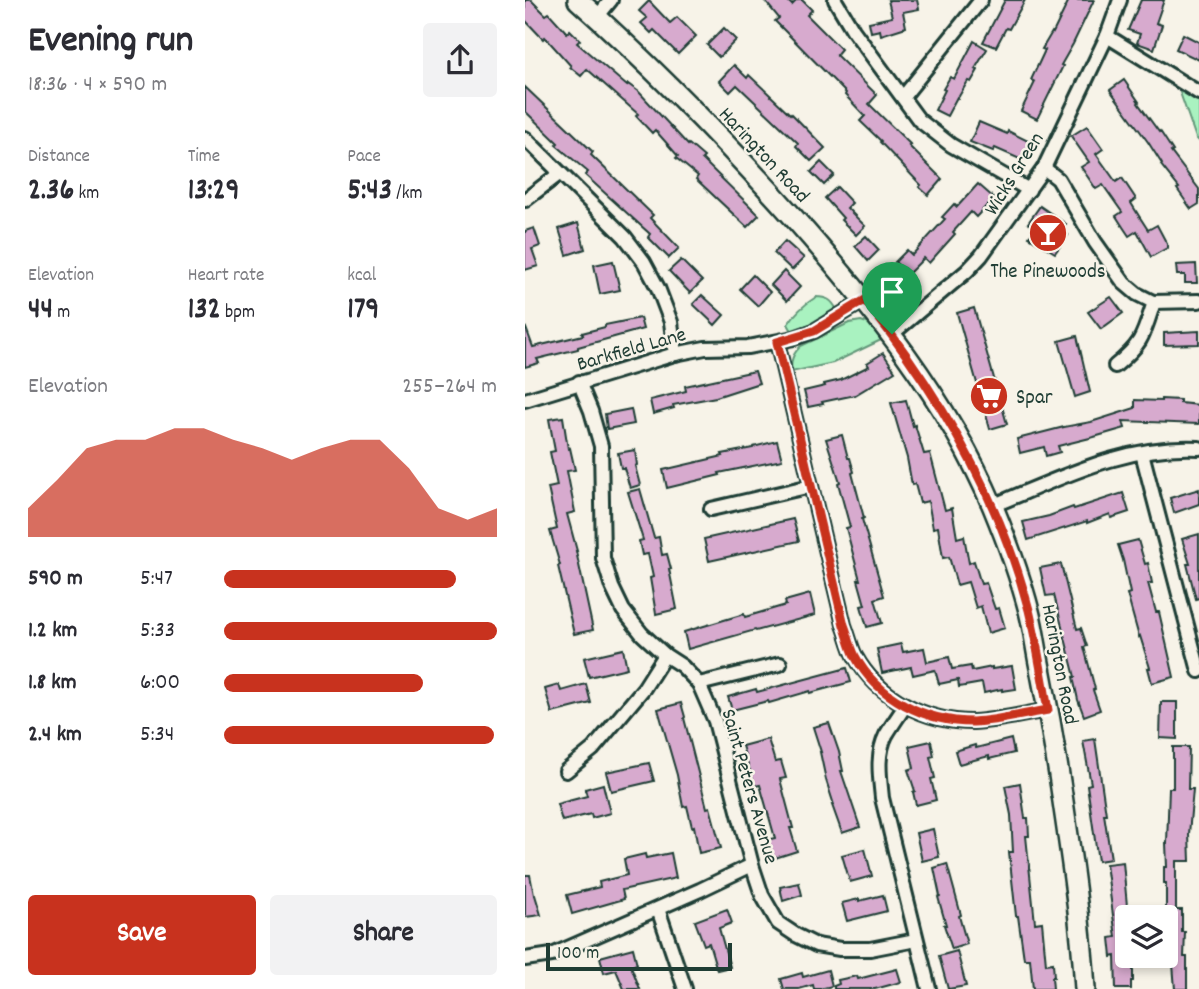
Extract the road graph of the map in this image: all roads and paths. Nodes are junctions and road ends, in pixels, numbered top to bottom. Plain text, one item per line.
1 (578, 0) edge
2 (611, 0) edge
3 (835, 0) edge
4 (981, 0) edge
5 (1120, 0) edge
6 (597, 17) junction
7 (1107, 36) junction
8 (1199, 93) edge
9 (903, 97) junction
10 (525, 138) edge
11 (1044, 168) junction
12 (559, 174) junction
13 (1029, 190) junction
14 (525, 200) edge
15 (865, 300) junction
16 (1199, 301) edge
17 (1154, 302) junction
18 (892, 334) junction
19 (777, 342) junction
20 (675, 354) junction
21 (1115, 366) dead end
22 (579, 382) junction
23 (525, 400) edge
24 (1199, 448) edge
25 (1143, 453) junction
26 (811, 486) junction
27 (992, 506) junction
28 (711, 509) dead end
29 (665, 655) junction
30 (780, 664) dead end
31 (1199, 671) edge
32 (699, 684) junction
33 (905, 706) junction
34 (1048, 710) junction
35 (566, 771) dead end
36 (752, 865) junction
37 (658, 909) junction
38 (916, 940) junction
39 (525, 959) edge
40 (685, 989) edge
41 (929, 989) edge
42 (1084, 989) edge

1 - 6 street, Harington Road
2 - 6 street
3 - 9 street
4 - 9 street
5 - 7 street, Wicks Green
6 - 15 street, Harington Road
7 - 8 street
7 - 11 street, Wicks Green
9 - 13 street
10 - 12 street
11 - 13 street, Wicks Green
11 - 17 street
12 - 14 street
12 - 20 street
13 - 18 street, Wicks Green
15 - 18 street, Harington Road
15 - 19 street, Barkfield Lane
16 - 17 street
17 - 21 street
18 - 27 street, Harington Road
19 - 20 street, Barkfield Lane
19 - 26 street
20 - 22 street, Barkfield Lane
22 - 23 street, Barkfield Lane
22 - 29 street, Saint Peters Avenue
24 - 25 street
25 - 27 street
25 - 31 street
26 - 28 street
26 - 33 street
27 - 34 street, Harington Road
29 - 32 street, Saint Peters Avenue
29 - 35 street
30 - 32 street
32 - 36 street, Saint Peters Avenue
33 - 34 street
33 - 38 street
34 - 42 street, Harington Road
36 - 37 street
36 - 38 street, Saint Peters Avenue
37 - 39 street
37 - 40 street
38 - 41 street

